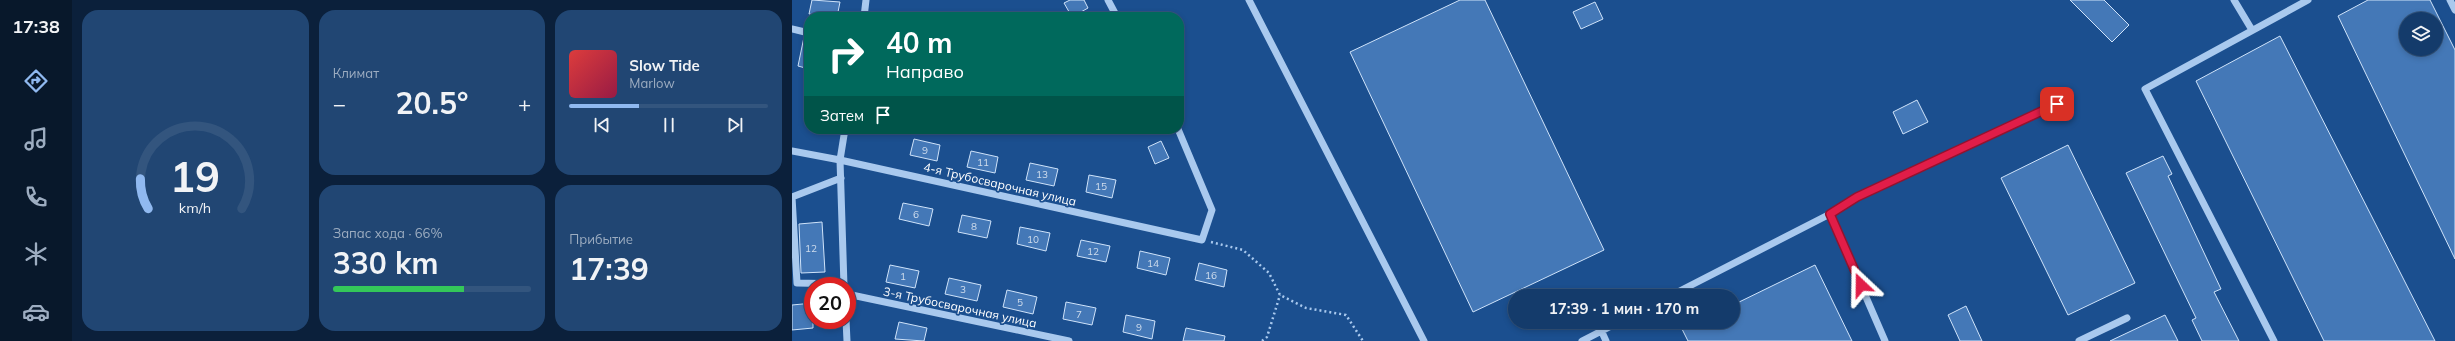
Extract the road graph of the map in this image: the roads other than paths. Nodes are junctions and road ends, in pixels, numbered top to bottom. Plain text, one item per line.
1 (866, 0) edge
2 (1108, 0) edge
3 (1249, 0) edge
4 (2234, 0) edge
5 (2308, 0) edge
6 (2450, 0) edge
7 (2455, 10) edge
8 (865, 12) edge
9 (1114, 12) edge
10 (792, 29) edge
11 (2252, 30) junction
12 (804, 32) edge
13 (2057, 104) dead end
14 (844, 134) edge
15 (1180, 134) edge
16 (792, 151) edge
17 (840, 160) junction
18 (841, 178) junction
19 (792, 212) edge
20 (1830, 214) junction
21 (844, 277) edge
22 (804, 283) edge
23 (1684, 289) edge
24 (856, 296) edge
25 (2128, 318) dead end
26 (846, 329) edge
27 (1601, 330) joint
28 (847, 341) edge
29 (1069, 341) edge
30 (1424, 341) edge
31 (1582, 341) edge
32 (1606, 341) edge
33 (1885, 341) edge
34 (2079, 341) edge
35 (2274, 341) edge

1 - 8 street
2 - 9 street
3 - 30 street
4 - 11 street
5 - 11 street
6 - 7 street
10 - 12 street
11 - 35 street
13 - 20 street
14 - 17 street
15 - 17 street, 4-я Трубосварочная улица
16 - 17 street, 4-я Трубосварочная улица
17 - 18 street
18 - 19 street
18 - 21 street
19 - 22 street
20 - 23 street
20 - 33 street
24 - 29 street, 3-я Трубосварочная улица
25 - 34 street
26 - 28 street
27 - 31 street
27 - 32 street

